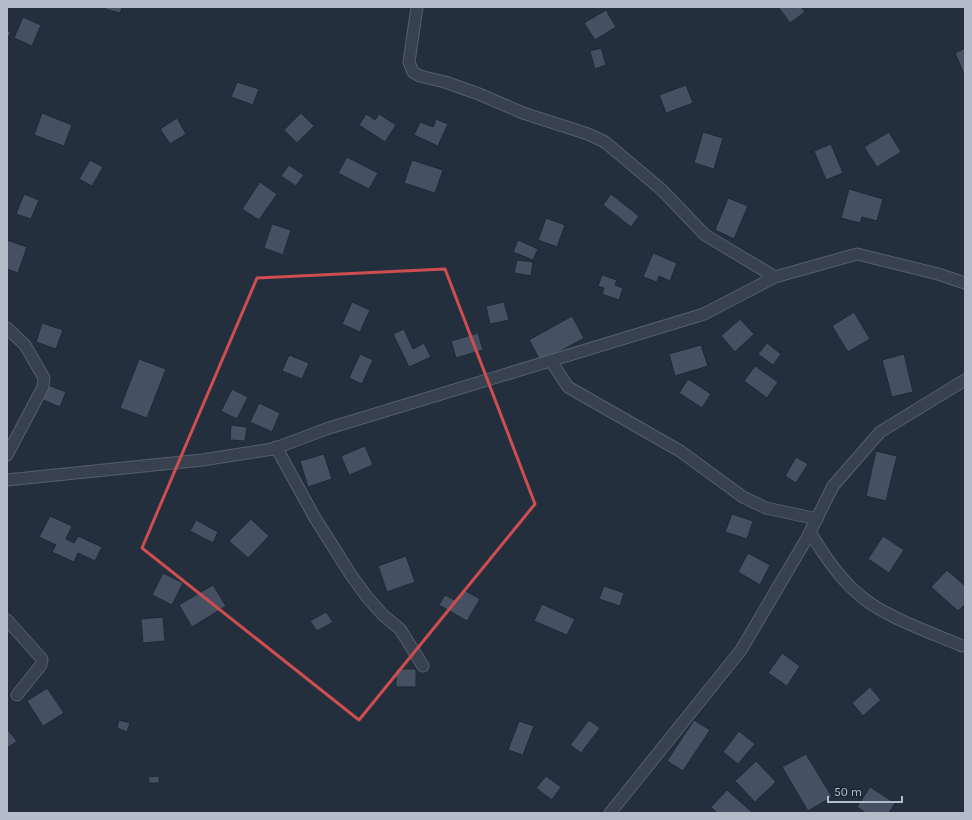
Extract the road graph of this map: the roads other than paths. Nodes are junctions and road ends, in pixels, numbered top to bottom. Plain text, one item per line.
1 (418, 7) edge
2 (775, 277) junction
3 (965, 283) edge
4 (7, 328) edge
5 (551, 361) junction
6 (965, 380) edge
7 (276, 448) junction
8 (7, 454) edge
9 (7, 480) edge
10 (817, 519) junction
11 (810, 532) junction
12 (7, 620) edge
13 (962, 646) dead end
14 (423, 666) dead end
15 (17, 695) dead end
16 (610, 813) edge

1 - 2 street
2 - 3 street
2 - 5 street
4 - 8 street
5 - 7 street
5 - 10 street
6 - 10 street
7 - 9 street
7 - 14 street
10 - 11 street
11 - 13 street
11 - 16 street
12 - 15 street

